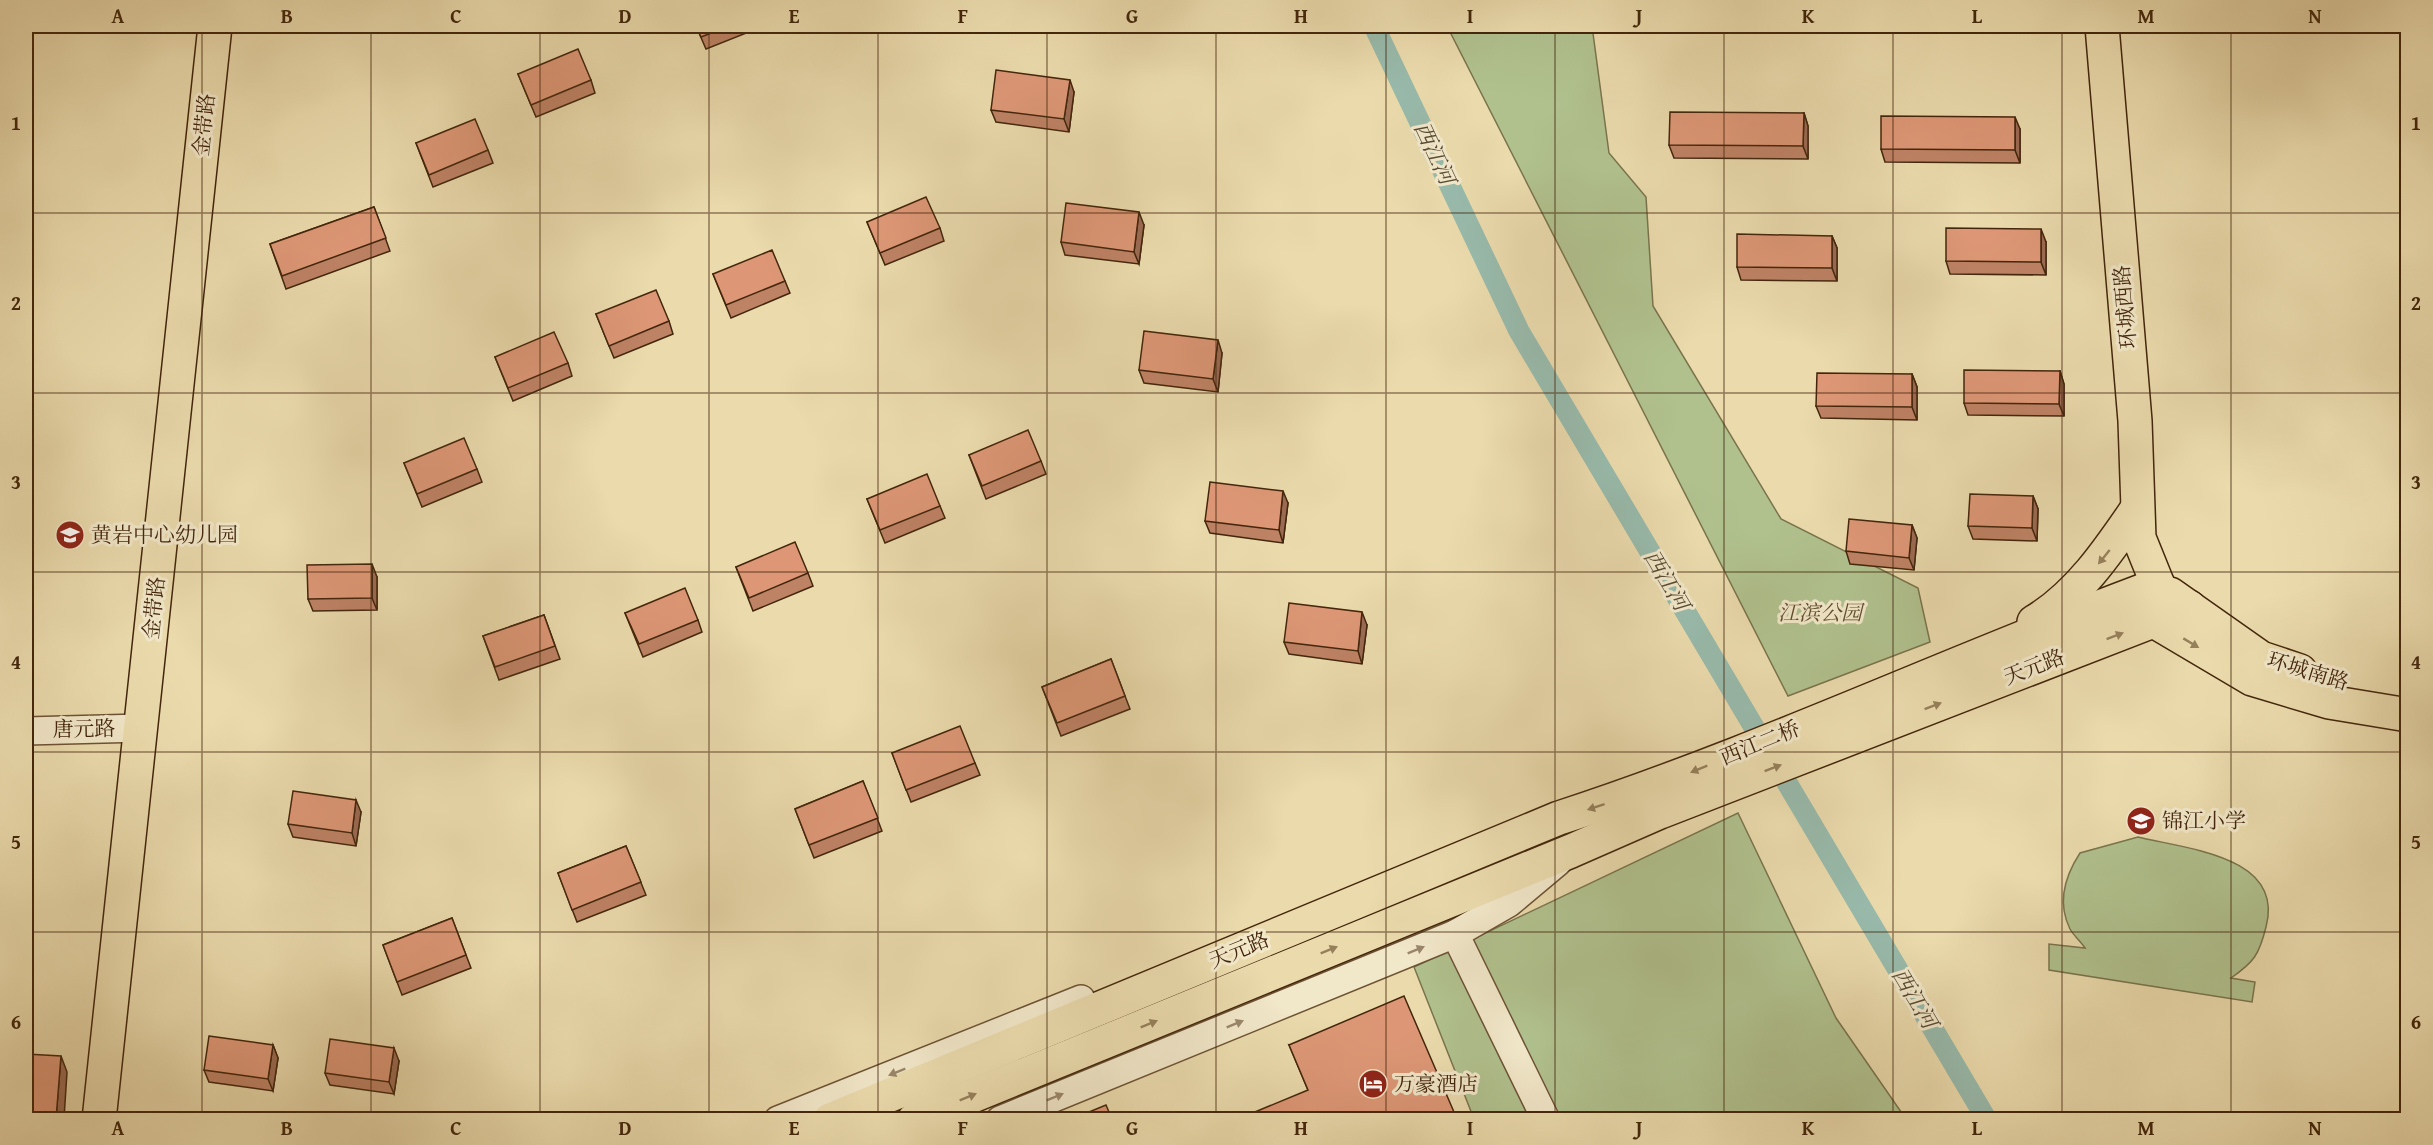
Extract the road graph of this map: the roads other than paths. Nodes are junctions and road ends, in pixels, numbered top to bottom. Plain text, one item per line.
1 (214, 26) edge
2 (2102, 26) edge
3 (2137, 509) junction
4 (2158, 585) junction
5 (2189, 607) junction
6 (2154, 621) junction
7 (1973, 657) junction
8 (2408, 694) edge
9 (1874, 712) junction
10 (2408, 715) edge
11 (142, 728) junction
12 (26, 731) edge
13 (1655, 800) junction
14 (1559, 818) junction
15 (1571, 851) junction
16 (1455, 934) junction
17 (99, 1119) edge
18 (778, 1119) edge
19 (830, 1119) edge
20 (914, 1119) edge
21 (1000, 1119) edge
22 (1546, 1119) edge

1 - 11 main road, 金带路
2 - 3 main road, 环城西路
3 - 4 main road, 环城西路
3 -> 7 main road
4 - 5 main road, 环城南路
4 - 6 main road
4 - 7 main road, 天元路
5 - 6 main road, 天元路
5 - 8 main road, 环城南路
9 -> 6 main road, 天元路
6 -> 10 main road
7 - 9 main road, 天元路
9 - 13 main road, 西江二桥
11 - 12 street, 唐元路
11 - 17 main road, 金带路
13 -> 14 main road, 天元路
13 - 15 main road, 天元路
14 -> 18 street
14 - 19 main road, 天元路
15 - 16 street
20 -> 15 main road, 天元路
21 -> 16 street
16 - 22 street

